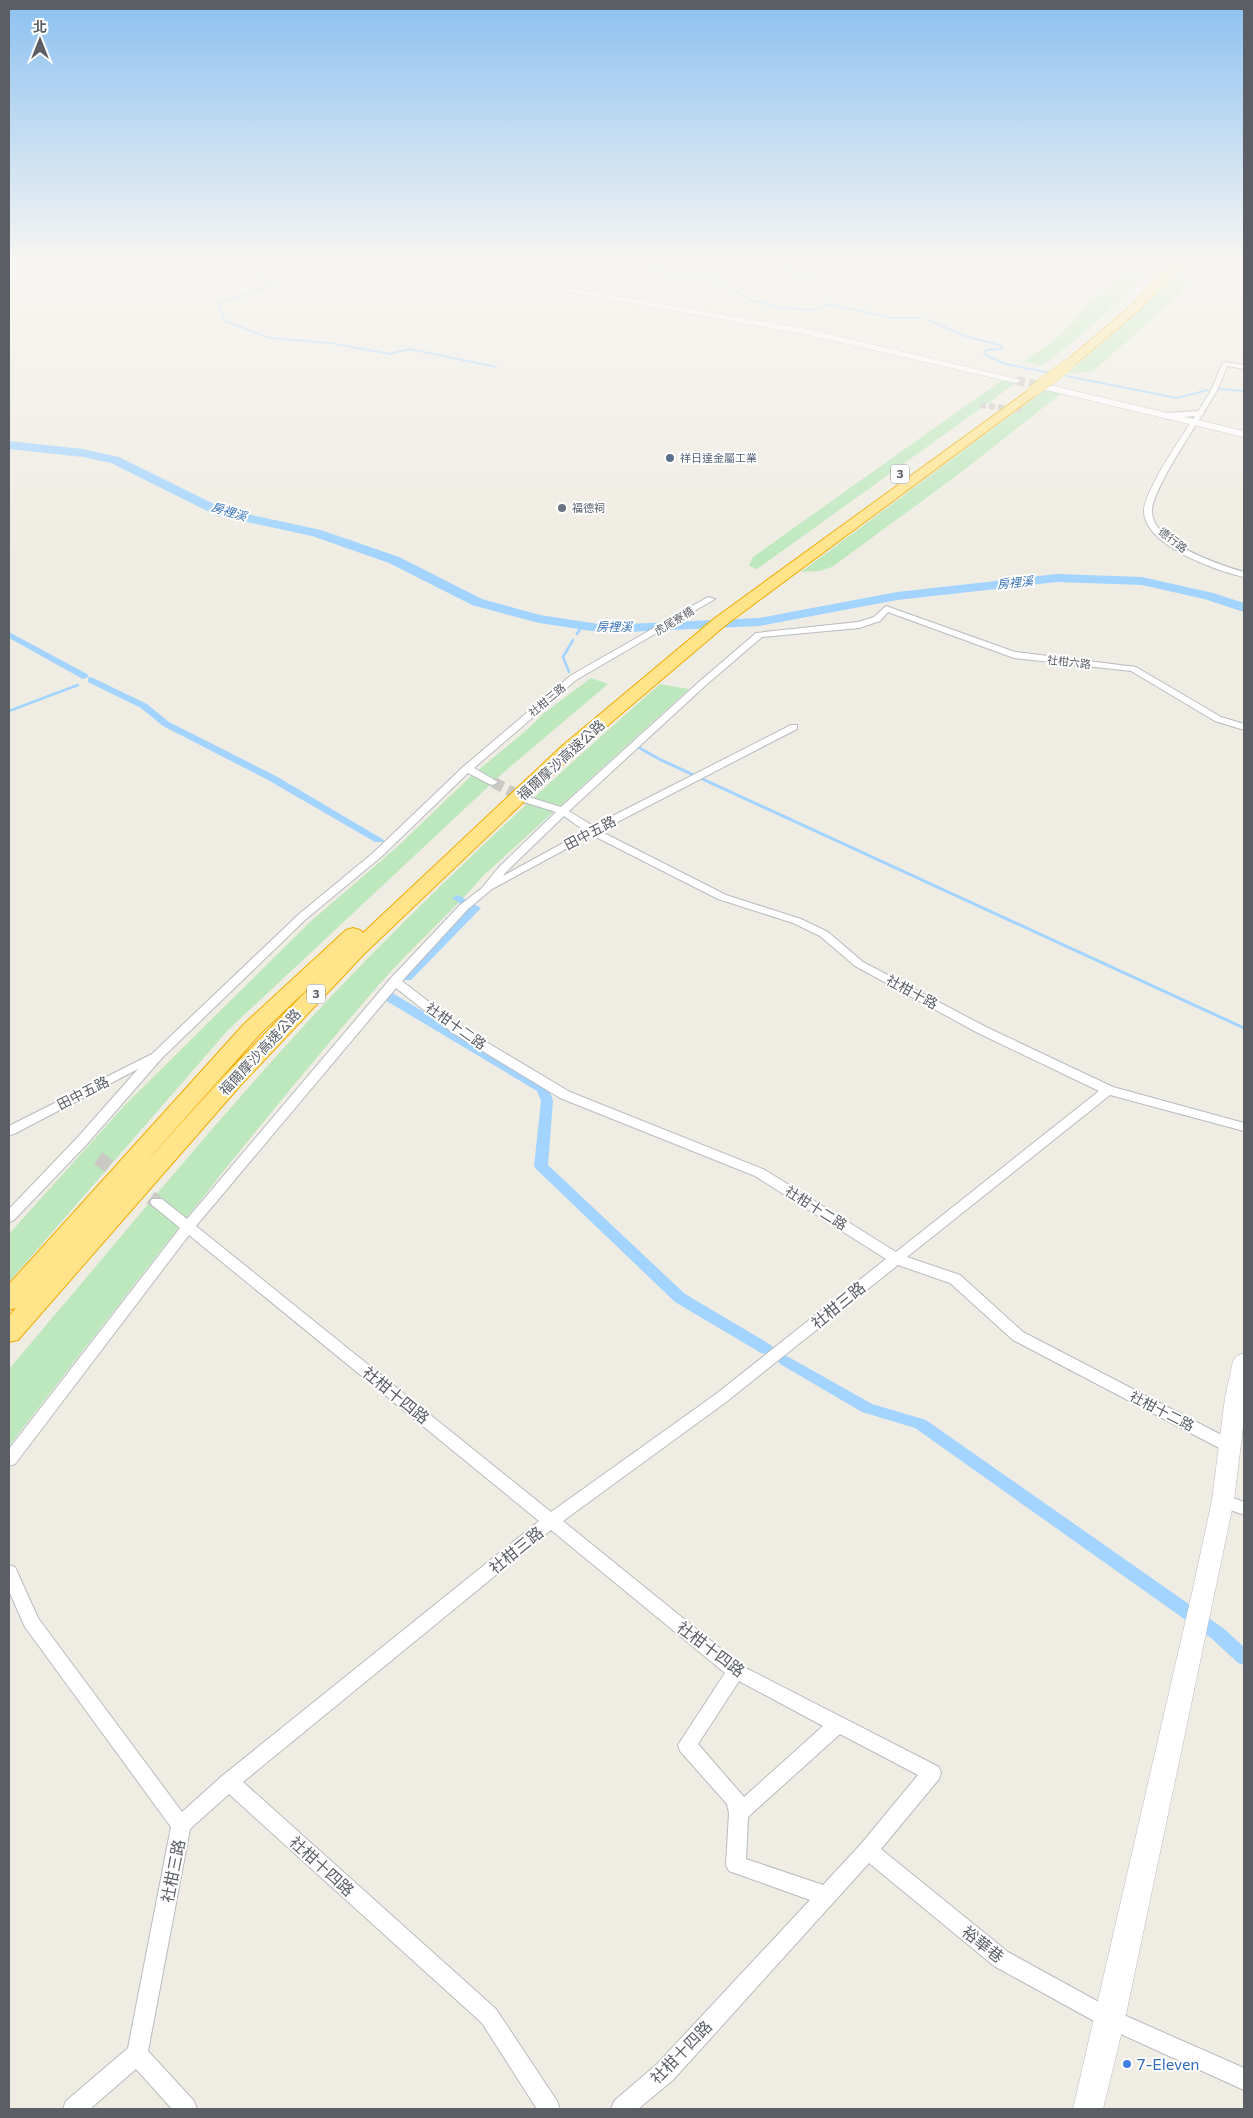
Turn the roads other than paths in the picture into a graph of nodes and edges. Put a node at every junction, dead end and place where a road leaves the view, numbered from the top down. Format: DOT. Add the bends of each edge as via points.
graph roads {
  1 [pos="920,360"];
  2 [pos="1058,360"];
  3 [pos="1074,360"];
  4 [pos="1244,367"];
  5 [pos="1017,384"];
  6 [pos="1039,389"];
  7 [pos="1197,418"];
  8 [pos="1244,434"];
  9 [pos="1244,575"];
  10 [pos="711,599"];
  11 [pos="636,643"];
  12 [pos="643,679"];
  13 [pos="794,726"];
  14 [pos="1244,727"];
  15 [pos="467,769"];
  16 [pos="492,782"];
  17 [pos="528,800"];
  18 [pos="563,811"];
  19 [pos="592,831"];
  20 [pos="482,893"];
  21 [pos="395,981"];
  22 [pos="158,1055"];
  23 [pos="1108,1090"];
  24 [pos="1244,1127"];
  25 [pos="9,1131"];
  26 [pos="157,1202"];
  27 [pos="9,1217"];
  28 [pos="189,1226"];
  29 [pos="897,1258"];
  30 [pos="9,1301"];
  31 [pos="9,1333"];
  32 [pos="1244,1361"];
  33 [pos="1229,1446"];
  34 [pos="9,1460"];
  35 [pos="1223,1500"];
  36 [pos="1244,1509"];
  37 [pos="552,1520"];
  38 [pos="9,1572"];
  39 [pos="736,1670"];
  40 [pos="838,1724"];
  41 [pos="229,1782"];
  42 [pos="739,1813"];
  43 [pos="181,1825"];
  44 [pos="868,1850"];
  45 [pos="826,1896"];
  46 [pos="1110,2019"];
  47 [pos="137,2054"];
  48 [pos="1244,2079"];
  49 [pos="74,2109"];
  50 [pos="186,2109"];
  51 [pos="549,2109"];
  52 [pos="622,2109"];
  53 [pos="1088,2109"];
  1 -- 5 [label="main road"];
  2 -- 5 [label="highway, 福爾摩沙高速公路 / 3"];
  3 -- 6 [label="highway, 福爾摩沙高速公路 / 3, bridge"];
  4 -- 7 [label="street, 德行路" via="1225,364"];
  5 -- 12 [label="highway, 福爾摩沙高速公路 / 3" via="782,561"];
  6 -- 7 [label="main road" via="1166,416"];
  6 -- 12 [label="highway, 福爾摩沙高速公路 / 3"];
  7 -- 8 [label="main road"];
  7 -- 9 [label="street, 德行路" via="1148,508 1151,522 1178,548 1212,565"];
  10 -- 11 [label="street, 虎尾寮橋"];
  11 -- 15 [label="street, 社柑三路" via="558,689"];
  12 -- 30 [label="highway, 福爾摩沙高速公路 / 3" via="551,747 252,1029"];
  12 -- 31 [label="highway, 福爾摩沙高速公路 / 3" via="357,950 231,1082"];
  13 -- 19 [label="street, 田中五路"];
  14 -- 18 [label="street, 社柑六路" via="1218,719 1133,669 1014,655 886,609 877,619 860,625 759,635"];
  15 -- 16 [label="street"];
  15 -- 22 [label="street, 社柑三路" via="376,855 302,918"];
  17 -- 18 [label="street, 社柑十路"];
  18 -- 19 [label="street, 社柑十路"];
  18 -- 20 [label="street"];
  19 -- 20 [label="street, 田中五路"];
  19 -- 23 [label="street, 社柑十路" via="722,896 797,921 824,934 860,964 982,1030"];
  20 -- 21 [label="street" via="464,907"];
  21 -- 28 [label="street"];
  21 -- 29 [label="street, 社柑十二路" via="457,1030 565,1095 760,1173"];
  22 -- 25 [label="street, 田中五路"];
  22 -- 27 [label="street"];
  23 -- 24 [label="street, 社柑十路"];
  23 -- 29 [label="street, 社柑三路"];
  26 -- 28 [label="street, 社柑十四路"];
  28 -- 34 [label="street"];
  28 -- 37 [label="street, 社柑十四路"];
  29 -- 33 [label="street, 社柑十二路" via="955,1279 1018,1336"];
  29 -- 37 [label="street, 社柑三路" via="720,1398"];
  32 -- 33 [label="main road"];
  33 -- 35 [label="main road"];
  35 -- 36 [label="street"];
  35 -- 46 [label="main road"];
  37 -- 39 [label="street, 社柑十四路"];
  37 -- 41 [label="street, 社柑三路"];
  38 -- 43 [label="street" via="31,1622"];
  39 -- 40 [label="street, 社柑十四路"];
  39 -- 42 [label="street" via="687,1745 736,1800"];
  40 -- 42 [label="street"];
  40 -- 44 [label="street, 社柑十四路" via="932,1773"];
  41 -- 43 [label="street, 社柑三路"];
  41 -- 51 [label="street, 社柑十四路" via="490,2016"];
  42 -- 45 [label="street" via="736,1865"];
  43 -- 47 [label="street, 社柑三路"];
  44 -- 45 [label="street, 社柑十四路"];
  44 -- 46 [label="street, 裕華巷" via="1001,1960"];
  45 -- 52 [label="street, 社柑十四路" via="665,2072"];
  46 -- 48 [label="street"];
  46 -- 53 [label="main road"];
  47 -- 49 [label="street"];
  47 -- 50 [label="street"];
}
